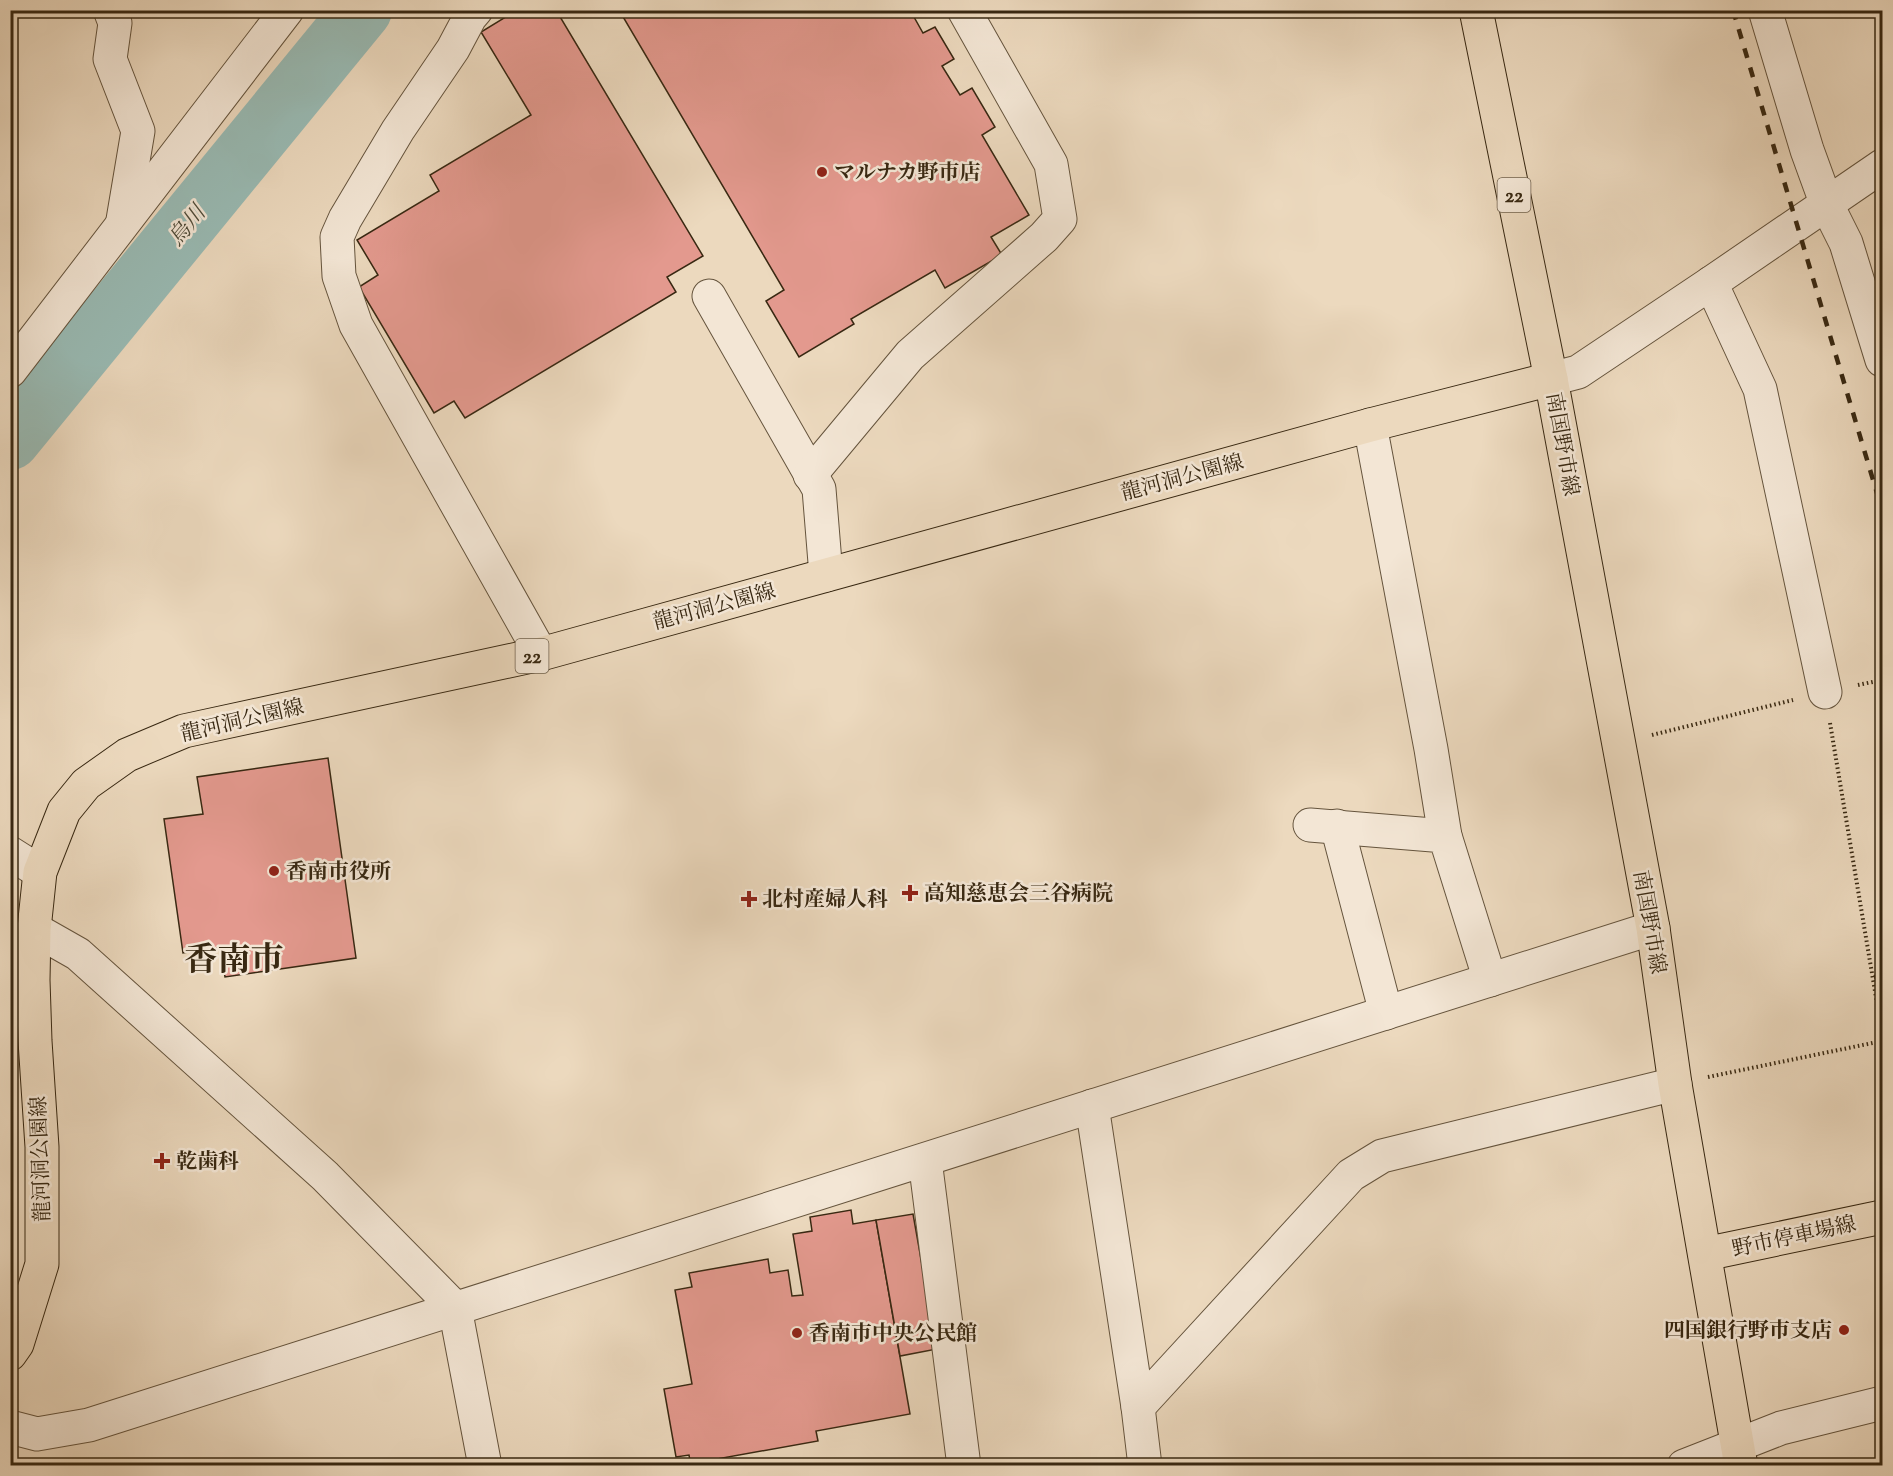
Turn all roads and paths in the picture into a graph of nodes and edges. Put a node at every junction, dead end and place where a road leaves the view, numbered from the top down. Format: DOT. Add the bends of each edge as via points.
graph roads {
  1 [pos="110,10"];
  2 [pos="287,10"];
  3 [pos="476,10"];
  4 [pos="964,10"];
  5 [pos="1476,10"];
  6 [pos="1765,10"];
  7 [pos="1882,166"];
  8 [pos="1827,205"];
  9 [pos="123,225"];
  10 [pos="1711,283"];
  11 [pos="709,296"];
  12 [pos="1882,360"];
  13 [pos="10,371"];
  14 [pos="1551,379"];
  15 [pos="1370,425"];
  16 [pos="810,475"];
  17 [pos="826,575"];
  18 [pos="541,654"];
  19 [pos="1825,692"];
  20 [pos="1618,743"];
  21 [pos="1445,836"];
  22 [pos="10,853"];
  23 [pos="40,872"];
  24 [pos="34,928"];
  25 [pos="1653,928"];
  26 [pos="1882,975"];
  27 [pos="1874,977"];
  28 [pos="1490,980"];
  29 [pos="1386,1013"];
  30 [pos="1882,1033"];
  31 [pos="1882,1041"];
  32 [pos="1675,1083"];
  33 [pos="1092,1106"];
  34 [pos="925,1160"];
  35 [pos="1882,1217"];
  36 [pos="1705,1254"];
  37 [pos="455,1308"];
  38 [pos="10,1354"];
  39 [pos="1882,1403"];
  40 [pos="1138,1407"];
  41 [pos="10,1427"];
  42 [pos="1739,1455"];
  43 [pos="485,1466"];
  44 [pos="964,1466"];
  45 [pos="1145,1466"];
  46 [pos="1684,1466"];
  1 -- 9 [label="street" via="115,23 110,59 138,131"];
  2 -- 9 [label="street"];
  3 -- 18 [label="street" via="345,219 337,237 339,276 356,325"];
  4 -- 16 [label="street" via="1051,164 1060,219 909,355"];
  5 -- 14 [label="main road, 22"];
  6 -- 8 [label="street"];
  7 -- 8 [label="street"];
  8 -- 10 [label="street"];
  8 -- 12 [label="street" via="1846,243"];
  9 -- 13 [label="street"];
  10 -- 14 [label="street" via="1578,372"];
  10 -- 19 [label="street" via="1760,389"];
  11 -- 16 [label="street"];
  14 -- 15 [label="main road, 龍河洞公園線 / 22"];
  14 -- 20 [label="main road, 南国野市線"];
  15 -- 17 [label="main road, 龍河洞公園線 / 22"];
  15 -- 21 [label="street"];
  16 -- 17 [label="street" via="819,489"];
  17 -- 18 [label="main road, 龍河洞公園線 / 22"];
  18 -- 23 [label="main road, 龍河洞公園線 / 22" via="184,731 127,755 86,784 64,811"];
  19 -- 20 [label="path"];
  19 -- 27 [label="path"];
  20 -- 25 [label="main road, 南国野市線"];
  21 -- 28 [label="street"];
  21 -- 29 [label="street" via="1323,826"];
  22 -- 23 [label="street"];
  23 -- 24 [label="main road, 龍河洞公園線 / 22"];
  24 -- 37 [label="street" via="78,954 325,1176"];
  24 -- 38 [label="main road, 龍河洞公園線 / 22" via="42,1264 17,1344"];
  25 -- 28 [label="street"];
  25 -- 32 [label="main road, 南国野市線"];
  26 -- 27 [label="path"];
  27 -- 30 [label="path"];
  28 -- 29 [label="street"];
  29 -- 33 [label="street"];
  31 -- 32 [label="path"];
  32 -- 36 [label="main road, 南国野市線"];
  32 -- 40 [label="street" via="1382,1156 1351,1175"];
  33 -- 34 [label="street"];
  33 -- 40 [label="street"];
  34 -- 37 [label="street"];
  34 -- 44 [label="street"];
  35 -- 36 [label="main road, 野市停車場線"];
  36 -- 42 [label="main road, 南国野市線"];
  37 -- 41 [label="street" via="89,1425 37,1434"];
  37 -- 43 [label="street"];
  39 -- 42 [label="street" via="1781,1428"];
  40 -- 45 [label="street"];
  42 -- 46 [label="street"];
}
